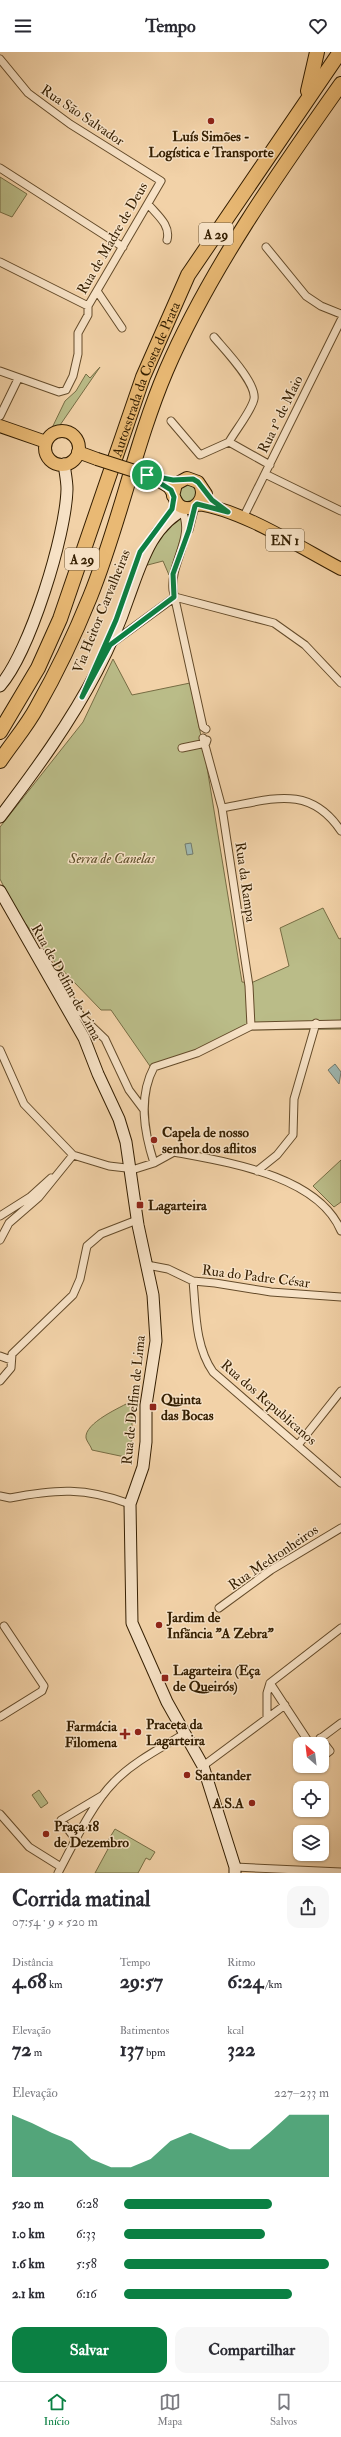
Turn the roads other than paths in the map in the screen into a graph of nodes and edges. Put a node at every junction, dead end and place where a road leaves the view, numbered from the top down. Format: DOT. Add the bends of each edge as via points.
graph roads {
  1 [pos="317,52"];
  2 [pos="340,52"];
  3 [pos="0,59"];
  4 [pos="341,84"];
  5 [pos="306,99"];
  6 [pos="0,168"];
  7 [pos="161,182"];
  8 [pos="148,204"];
  9 [pos="167,240"];
  10 [pos="123,247"];
  11 [pos="266,247"];
  12 [pos="0,262"];
  13 [pos="97,291"];
  14 [pos="88,306"];
  15 [pos="341,314"];
  16 [pos="341,320"];
  17 [pos="122,328"];
  18 [pos="214,337"];
  19 [pos="0,371"];
  20 [pos="18,379"];
  21 [pos="0,416"];
  22 [pos="171,421"];
  23 [pos="0,426"];
  24 [pos="46,442"];
  25 [pos="229,442"];
  26 [pos="78,452"];
  27 [pos="64,464"];
  28 [pos="270,465"];
  29 [pos="265,474"];
  30 [pos="147,475"];
  31 [pos="180,480"];
  32 [pos="201,488"];
  33 [pos="184,504"];
  34 [pos="341,511"];
  35 [pos="228,512"];
  36 [pos="243,518"];
  37 [pos="185,537"];
  38 [pos="341,569"];
  39 [pos="174,597"];
  40 [pos="110,645"];
  41 [pos="341,683"];
  42 [pos="0,686"];
  43 [pos="82,697"];
  44 [pos="0,732"];
  45 [pos="205,734"];
  46 [pos="182,748"];
  47 [pos="0,761"];
  48 [pos="222,808"];
  49 [pos="0,817"];
  50 [pos="341,831"];
  51 [pos="0,891"];
  52 [pos="25,936"];
  53 [pos="316,1023"];
  54 [pos="341,1024"];
  55 [pos="251,1026"];
  56 [pos="0,1050"];
  57 [pos="144,1110"];
  58 [pos="73,1155"];
  59 [pos="68,1161"];
  60 [pos="154,1163"];
  61 [pos="129,1168"];
  62 [pos="257,1171"];
  63 [pos="0,1216"];
  64 [pos="137,1220"];
  65 [pos="341,1231"];
  66 [pos="0,1240"];
  67 [pos="147,1265"];
  68 [pos="192,1281"];
  69 [pos="341,1297"];
  70 [pos="0,1356"];
  71 [pos="11,1360"];
  72 [pos="0,1381"];
  73 [pos="341,1392"];
  74 [pos="298,1446"];
  75 [pos="341,1483"];
  76 [pos="0,1496"];
  77 [pos="130,1504"];
  78 [pos="341,1528"];
  79 [pos="219,1608"];
  80 [pos="4,1626"];
  81 [pos="341,1628"];
  82 [pos="271,1682"];
  83 [pos="285,1705"];
  84 [pos="267,1717"];
  85 [pos="0,1718"];
  86 [pos="341,1722"];
  87 [pos="184,1734"];
  88 [pos="306,1737"];
  89 [pos="321,1737"];
  90 [pos="203,1766"];
  91 [pos="104,1794"];
  92 [pos="0,1814"];
  93 [pos="76,1840"];
  94 [pos="59,1870"];
  95 [pos="235,1870"];
  96 [pos="306,1871"];
  97 [pos="341,1872"];
  1 -- 5 [label="highway"];
  2 -- 5 [label="highway, Autoestrada da Costa de Prata / A 29"];
  3 -- 7 [label="street, Rua São Salvador" via="28,93 70,124"];
  4 -- 47 [label="highway, Autoestrada da Costa de Prata / A 29" via="267,192 198,306 166,371 85,608 65,655 36,709"];
  5 -- 44 [label="highway, Autoestrada da Costa de Prata / A 29" via="188,275 143,377 60,619 38,668"];
  6 -- 10 [label="street"];
  7 -- 8 [label="street, Rua de Madre de Deus"];
  8 -- 9 [label="street" via="166,226 169,234"];
  8 -- 10 [label="street, Rua de Madre de Deus"];
  10 -- 13 [label="street, Rua de Madre de Deus"];
  11 -- 15 [label="street" via="306,296 320,306"];
  12 -- 14 [label="street, Rua de Madre de Deus"];
  13 -- 14 [label="street, Rua de Madre de Deus"];
  13 -- 17 [label="street"];
  14 -- 20 [label="street" via="88,314 78,333 78,354 73,376 66,390 59,392"];
  16 -- 28 [label="street, Rua 1º de Maio"];
  18 -- 25 [label="street" via="248,378 254,390 254,399"];
  19 -- 20 [label="street"];
  20 -- 21 [label="street"];
  22 -- 25 [label="street" via="200,455"];
  23 -- 24 [label="main road"];
  24 -- 26 [label="main road" via="53,434 70,433 77,441"];
  24 -- 27 [label="main road" via="48,458 56,464"];
  25 -- 28 [label="street"];
  26 -- 27 [label="main road" via="72,462"];
  26 -- 30 [label="main road, EN 1, bridge"];
  27 -- 42 [label="main road" via="67,489 61,527 39,607 18,658"];
  28 -- 29 [label="street, Rua 1º de Maio"];
  29 -- 34 [label="street"];
  29 -- 36 [label="street, Rua 1º de Maio"];
  30 -- 31 [label="main road, EN 1"];
  30 -- 33 [label="main road, EN 1" via="168,486"];
  31 -- 32 [label="main road, EN 1" via="193,479"];
  31 -- 33 [label="main road" via="174,487"];
  32 -- 33 [label="main road" via="202,496"];
  32 -- 35 [label="main road, EN 1"];
  33 -- 35 [label="main road, EN 1"];
  33 -- 37 [label="street" via="187,524"];
  33 -- 37 [label="street, Rua da Rampa" via="189,530"];
  33 -- 40 [label="main road, Via Heitor Carvalheiras" via="162,527 146,551"];
  33 -- 43 [label="main road, Via Heitor Carvalheiras" via="172,509 151,536 134,565 116,620"];
  35 -- 36 [label="main road, EN 1"];
  36 -- 38 [label="main road, EN 1"];
  37 -- 39 [label="street, Rua da Rampa" via="173,574"];
  39 -- 40 [label="street"];
  39 -- 41 [label="street" via="274,623 305,646"];
  39 -- 45 [label="street, Rua da Rampa"];
  40 -- 43 [label="main road, Via Heitor Carvalheiras"];
  43 -- 49 [label="main road, Via Heitor Carvalheiras" via="32,775"];
  45 -- 46 [label="street"];
  45 -- 48 [label="street, Rua da Rampa"];
  48 -- 50 [label="street" via="282,798 308,801 322,808"];
  48 -- 55 [label="street, Rua da Rampa" via="249,986"];
  51 -- 52 [label="main road, Rua de Delfim de Lima"];
  52 -- 57 [label="street" via="31,936 81,1016 105,1039 128,1090"];
  52 -- 61 [label="main road, Rua de Delfim de Lima" via="84,1038 119,1119 126,1142"];
  53 -- 54 [label="street"];
  53 -- 55 [label="street"];
  53 -- 62 [label="street" via="294,1099 293,1135 277,1155"];
  55 -- 57 [label="street" via="197,1053 154,1068 147,1081"];
  56 -- 58 [label="street" via="24,1104"];
  57 -- 60 [label="street"];
  58 -- 59 [label="street"];
  58 -- 61 [label="street" via="109,1166"];
  59 -- 63 [label="street" via="30,1197"];
  59 -- 66 [label="street" via="39,1197 9,1223"];
  60 -- 61 [label="street" via="135,1169"];
  60 -- 62 [label="street" via="174,1152"];
  61 -- 64 [label="main road, Rua de Delfim de Lima"];
  62 -- 65 [label="street" via="286,1179 307,1193 337,1220"];
  64 -- 67 [label="main road, Rua de Delfim de Lima"];
  64 -- 71 [label="street" via="101,1234 87,1246 80,1279 73,1295 12,1354"];
  67 -- 68 [label="street, Rua do Padre César" via="168,1269"];
  67 -- 77 [label="main road, Rua de Delfim de Lima" via="153,1295 156,1341 146,1405 143,1467"];
  68 -- 69 [label="street, Rua do Padre César" via="215,1282 278,1293"];
  68 -- 74 [label="street, Rua dos Republicanos" via="199,1341 202,1354 209,1366 217,1377"];
  70 -- 71 [label="street"];
  71 -- 72 [label="street" via="11,1368"];
  73 -- 74 [label="street"];
  74 -- 75 [label="street, Rua dos Republicanos"];
  76 -- 77 [label="street" via="10,1498 69,1490 99,1494"];
  77 -- 87 [label="main road, Rua de Delfim de Lima" via="132,1623"];
  78 -- 79 [label="street, Rua Medronheiros" via="271,1570"];
  80 -- 85 [label="street" via="44,1686 42,1691"];
  81 -- 82 [label="street"];
  82 -- 83 [label="street"];
  82 -- 84 [label="street" via="267,1693"];
  83 -- 84 [label="street"];
  83 -- 88 [label="street"];
  84 -- 90 [label="street"];
  86 -- 89 [label="street"];
  87 -- 90 [label="main road, Rua de Delfim de Lima"];
  87 -- 91 [label="street" via="125,1772"];
  90 -- 95 [label="main road, Rua de Delfim de Lima"];
  91 -- 93 [label="street"];
  91 -- 93 [label="street" via="61,1820"];
  92 -- 94 [label="street" via="29,1846"];
  93 -- 94 [label="street"];
  95 -- 96 [label="street"];
  96 -- 97 [label="street"];
}
